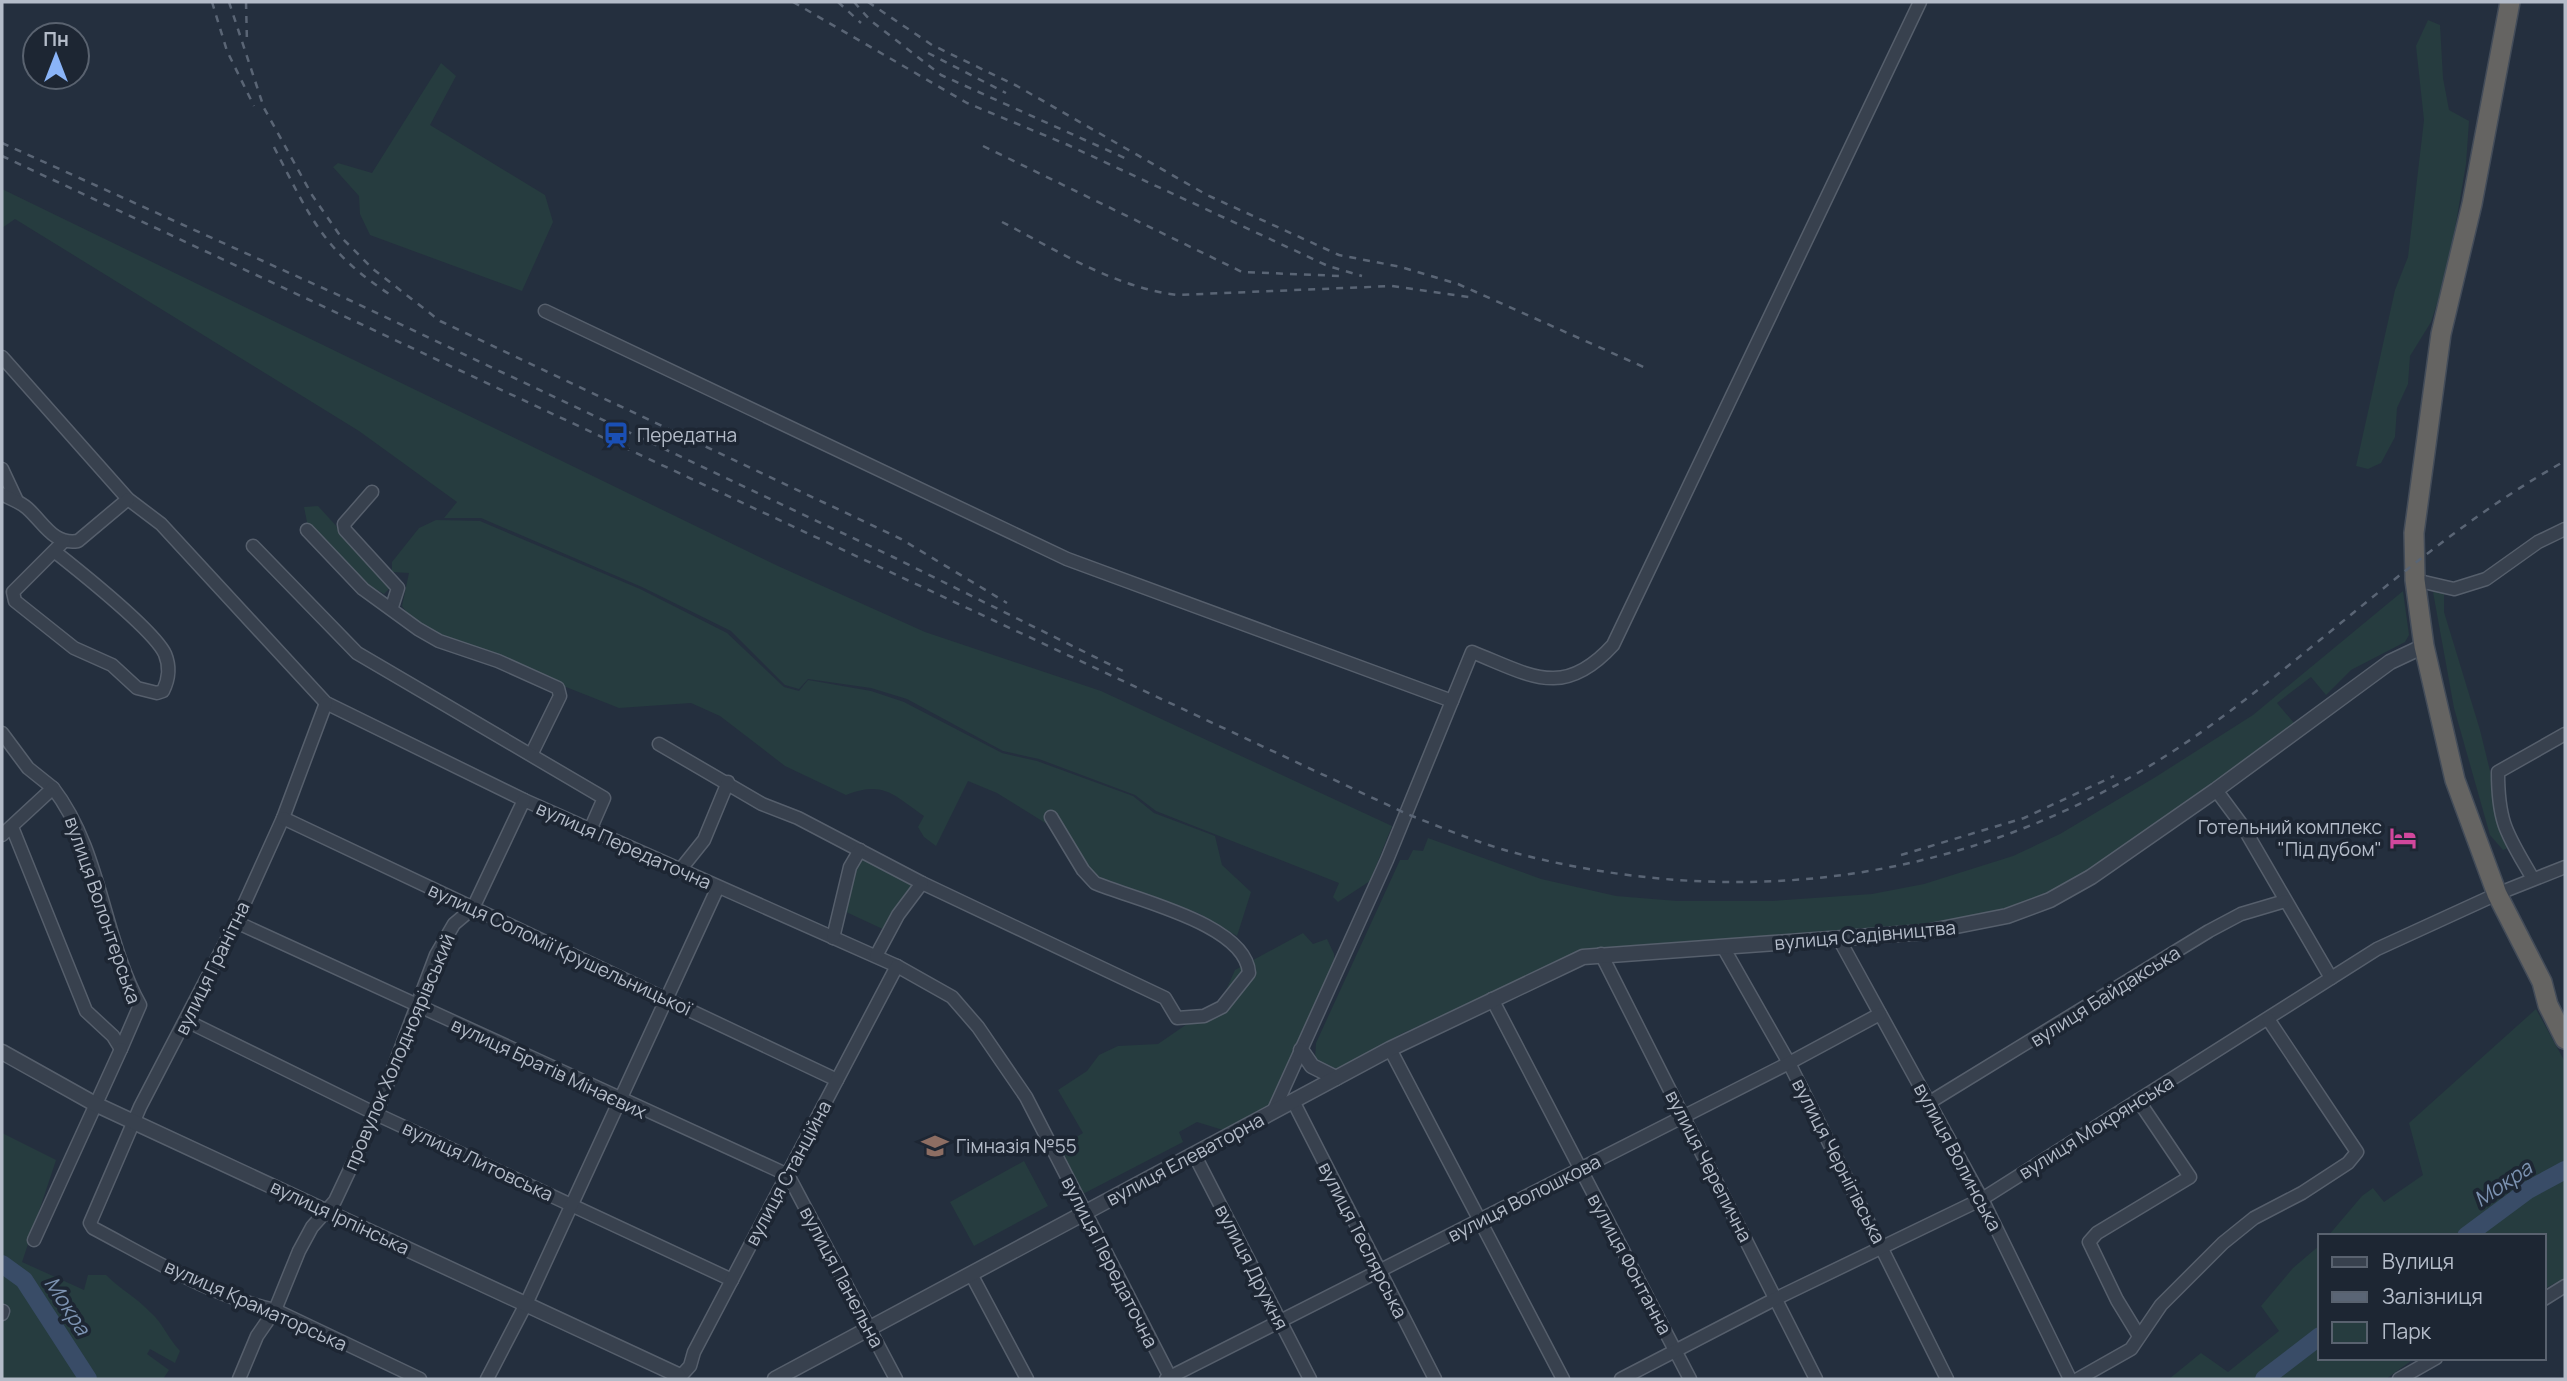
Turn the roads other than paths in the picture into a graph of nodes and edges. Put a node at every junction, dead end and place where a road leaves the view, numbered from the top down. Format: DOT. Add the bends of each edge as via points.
graph roads {
  1 [pos="1920,2"];
  2 [pos="2510,2"];
  3 [pos="545,311"];
  4 [pos="2,357"];
  5 [pos="2,469"];
  6 [pos="372,492"];
  7 [pos="2,494"];
  8 [pos="128,499"];
  9 [pos="17,501"];
  10 [pos="2565,529"];
  11 [pos="307,530"];
  12 [pos="64,541"];
  13 [pos="253,546"];
  14 [pos="54,551"];
  15 [pos="2414,580"];
  16 [pos="392,607"];
  17 [pos="2424,646"];
  18 [pos="1452,701"];
  19 [pos="326,703"];
  20 [pos="2,733"];
  21 [pos="2565,734"];
  22 [pos="659,744"];
  23 [pos="532,753"];
  24 [pos="728,782"];
  25 [pos="53,788"];
  26 [pos="2216,790"];
  27 [pos="524,800"];
  28 [pos="1051,817"];
  29 [pos="283,818"];
  30 [pos="590,830"];
  31 [pos="7,831"];
  32 [pos="860,850"];
  33 [pos="2565,867"];
  34 [pos="680,870"];
  35 [pos="2533,880"];
  36 [pos="922,883"];
  37 [pos="718,887"];
  38 [pos="2497,894"];
  39 [pos="2285,901"];
  40 [pos="473,908"];
  41 [pos="236,922"];
  42 [pos="833,937"];
  43 [pos="1839,939"];
  44 [pos="1723,947"];
  45 [pos="1601,954"];
  46 [pos="876,956"];
  47 [pos="897,966"];
  48 [pos="2331,978"];
  49 [pos="2542,982"];
  50 [pos="666,999"];
  51 [pos="1492,999"];
  52 [pos="417,1007"];
  53 [pos="2565,1010"];
  54 [pos="1880,1014"];
  55 [pos="2268,1019"];
  56 [pos="187,1021"];
  57 [pos="2565,1039"];
  58 [pos="121,1049"];
  59 [pos="1390,1049"];
  60 [pos="1301,1050"];
  61 [pos="2,1052"];
  62 [pos="1789,1063"];
  63 [pos="1336,1077"];
  64 [pos="837,1080"];
  65 [pos="620,1100"];
  66 [pos="2138,1100"];
  67 [pos="1293,1101"];
  68 [pos="1930,1102"];
  69 [pos="95,1104"];
  70 [pos="1273,1112"];
  71 [pos="376,1114"];
  72 [pos="1683,1116"];
  73 [pos="136,1121"];
  74 [pos="1194,1154"];
  75 [pos="1580,1169"];
  76 [pos="788,1175"];
  77 [pos="1982,1199"];
  78 [pos="571,1205"];
  79 [pos="328,1211"];
  80 [pos="1083,1213"];
  81 [pos="1480,1221"];
  82 [pos="93,1228"];
  83 [pos="34,1240"];
  84 [pos="1882,1247"];
  85 [pos="1379,1273"];
  86 [pos="971,1274"];
  87 [pos="732,1280"];
  88 [pos="2565,1286"];
  89 [pos="1777,1298"];
  90 [pos="2546,1298"];
  91 [pos="526,1304"];
  92 [pos="275,1310"];
  93 [pos="1281,1323"];
  94 [pos="869,1328"];
  95 [pos="2139,1336"];
  96 [pos="1675,1351"];
  97 [pos="2432,1360"];
  98 [pos="239,1379"];
  99 [pos="420,1379"];
  100 [pos="488,1379"];
  101 [pos="679,1379"];
  102 [pos="775,1379"];
  103 [pos="896,1379"];
  104 [pos="1027,1379"];
  105 [pos="1169,1379"];
  106 [pos="1310,1379"];
  107 [pos="1435,1379"];
  108 [pos="1563,1379"];
  109 [pos="1621,1379"];
  110 [pos="1690,1379"];
  111 [pos="1816,1379"];
  112 [pos="1947,1379"];
  113 [pos="2070,1379"];
  114 [pos="2078,1379"];
  115 [pos="2399,1379"];
  1 -- 18 [label="street" via="1612,645 1599,660 1568,678 1544,680 1472,652"];
  2 -- 15 [label="highway" via="2472,204 2441,334 2414,528"];
  3 -- 18 [label="street" via="1067,559"];
  4 -- 8 [label="street, вулиця Передаточна"];
  5 -- 9 [label="street"];
  6 -- 16 [label="street" via="344,524 345,530 398,588"];
  7 -- 9 [label="street"];
  8 -- 12 [label="street" via="78,541"];
  8 -- 19 [label="street, вулиця Передаточна" via="160,524"];
  9 -- 12 [label="street"];
  10 -- 15 [label="street" via="2486,579 2454,589"];
  11 -- 16 [label="street" via="363,589"];
  12 -- 14 [label="street"];
  13 -- 23 [label="street" via="357,653"];
  14 -- 14 [label="street" via="152,636 165,655 168,676 163,691 137,688 112,665 74,648 15,601 13,592"];
  15 -- 17 [label="highway"];
  16 -- 23 [label="street" via="439,641 558,688 560,696"];
  17 -- 26 [label="street, вулиця Садівництва" via="2390,662"];
  17 -- 38 [label="highway" via="2455,780"];
  18 -- 60 [label="street"];
  19 -- 27 [label="street, вулиця Передаточна"];
  19 -- 29 [label="street, вулиця Гранітна"];
  20 -- 25 [label="street, вулиця Волонтерська" via="28,768"];
  21 -- 35 [label="street" via="2498,772 2503,826"];
  22 -- 24 [label="street"];
  23 -- 30 [label="street" via="604,797"];
  24 -- 32 [label="street" via="762,804"];
  24 -- 34 [label="street" via="704,840"];
  25 -- 31 [label="street"];
  25 -- 58 [label="street, вулиця Волонтерська" via="67,808 93,871 124,972 141,1005"];
  26 -- 39 [label="street" via="2242,825"];
  26 -- 43 [label="street, вулиця Садівництва" via="2050,900 1969,925"];
  27 -- 30 [label="street, вулиця Передаточна"];
  27 -- 40 [label="street, провулок Холодноярівський"];
  28 -- 36 [label="street" via="1095,883 1202,922 1241,949 1249,960 1249,973 1222,1007 1204,1016 1177,1018 1165,998"];
  29 -- 40 [label="street, вулиця Соломії Крушельницької"];
  29 -- 41 [label="street, вулиця Гранітна"];
  30 -- 34 [label="street, вулиця Передаточна"];
  31 -- 58 [label="street" via="86,1011"];
  32 -- 36 [label="street"];
  32 -- 42 [label="street" via="850,867"];
  33 -- 35 [label="street, вулиця Мокрянська"];
  34 -- 37 [label="street, вулиця Передаточна"];
  35 -- 38 [label="street, вулиця Мокрянська"];
  36 -- 46 [label="street"];
  37 -- 42 [label="street, вулиця Передаточна"];
  37 -- 50 [label="street"];
  38 -- 48 [label="street, вулиця Мокрянська" via="2378,949"];
  38 -- 49 [label="highway"];
  39 -- 48 [label="street"];
  39 -- 68 [label="street, вулиця Байдакська" via="2241,914 2209,931"];
  40 -- 50 [label="street, вулиця Соломії Крушельницької"];
  40 -- 52 [label="street, провулок Холодноярівський" via="445,938"];
  41 -- 52 [label="street, вулиця Братів Мінаєвих"];
  41 -- 56 [label="street, вулиця Гранітна"];
  42 -- 46 [label="street, вулиця Передаточна"];
  43 -- 44 [label="street, вулиця Садівництва"];
  43 -- 54 [label="street, вулиця Волинська"];
  44 -- 45 [label="street, вулиця Садівництва"];
  44 -- 62 [label="street, вулиця Чернігівська"];
  45 -- 51 [label="street, вулиця Елеваторна" via="1583,957"];
  45 -- 72 [label="street, вулиця Черепична"];
  46 -- 47 [label="street, вулиця Передаточна"];
  47 -- 64 [label="street, вулиця Станційна"];
  47 -- 80 [label="street, вулиця Передаточна" via="952,997 978,1027 1026,1097"];
  48 -- 55 [label="street, вулиця Мокрянська"];
  49 -- 53 [label="highway"];
  49 -- 57 [label="highway"];
  50 -- 64 [label="street, вулиця Соломії Крушельницької"];
  50 -- 65 [label="street"];
  51 -- 59 [label="street, вулиця Елеваторна"];
  51 -- 75 [label="street, вулиця Фонтанна"];
  52 -- 65 [label="street, вулиця Братів Мінаєвих"];
  52 -- 71 [label="street, провулок Холодноярівський"];
  54 -- 62 [label="street, вулиця Волошкова"];
  54 -- 68 [label="street, вулиця Волинська"];
  55 -- 66 [label="street, вулиця Мокрянська"];
  55 -- 95 [label="street" via="2357,1152 2348,1163 2255,1218 2223,1243 2161,1305"];
  56 -- 71 [label="street, вулиця Литовська"];
  56 -- 73 [label="street, вулиця Гранітна"];
  58 -- 69 [label="street, вулиця Волонтерська"];
  59 -- 63 [label="street, вулиця Елеваторна"];
  59 -- 81 [label="street"];
  60 -- 63 [label="street" via="1312,1066"];
  60 -- 70 [label="street"];
  61 -- 69 [label="street, вулиця Ірпінська"];
  62 -- 72 [label="street, вулиця Волошкова"];
  62 -- 84 [label="street, вулиця Чернігівська"];
  63 -- 67 [label="street, вулиця Елеваторна"];
  64 -- 76 [label="street, вулиця Станційна"];
  65 -- 76 [label="street, вулиця Братів Мінаєвих"];
  65 -- 78 [label="street"];
  66 -- 77 [label="street, вулиця Мокрянська"];
  66 -- 95 [label="street" via="2190,1177 2089,1242"];
  67 -- 70 [label="street, вулиця Елеваторна"];
  67 -- 85 [label="street, вулиця Теслярська"];
  68 -- 77 [label="street, вулиця Волинська"];
  69 -- 73 [label="street, вулиця Ірпінська"];
  69 -- 83 [label="street, вулиця Волонтерська"];
  70 -- 74 [label="street, вулиця Елеваторна"];
  71 -- 78 [label="street, вулиця Литовська"];
  71 -- 79 [label="street, провулок Холодноярівський"];
  72 -- 75 [label="street, вулиця Волошкова"];
  72 -- 89 [label="street, вулиця Черепична"];
  73 -- 79 [label="street, вулиця Ірпінська"];
  73 -- 82 [label="street, вулиця Гранітна" via="90,1219"];
  74 -- 80 [label="street, вулиця Елеваторна"];
  74 -- 93 [label="street, вулиця Дружня"];
  75 -- 81 [label="street, вулиця Волошкова"];
  75 -- 96 [label="street, вулиця Фонтанна"];
  76 -- 87 [label="street, вулиця Станційна"];
  76 -- 94 [label="street, вулиця Панельна"];
  77 -- 84 [label="street, вулиця Мокрянська"];
  77 -- 113 [label="street, вулиця Волинська"];
  78 -- 87 [label="street, вулиця Литовська"];
  78 -- 91 [label="street"];
  79 -- 91 [label="street, вулиця Ірпінська"];
  79 -- 92 [label="street, провулок Холодноярівський" via="312,1227 299,1251"];
  80 -- 86 [label="street, вулиця Елеваторна"];
  80 -- 105 [label="street, вулиця Передаточна"];
  81 -- 85 [label="street, вулиця Волошкова"];
  81 -- 108 [label="street"];
  82 -- 92 [label="street, вулиця Краматорська" via="173,1270 250,1304"];
  84 -- 89 [label="street, вулиця Мокрянська"];
  84 -- 112 [label="street, вулиця Чернігівська"];
  85 -- 93 [label="street, вулиця Волошкова"];
  85 -- 107 [label="street, вулиця Теслярська"];
  86 -- 94 [label="street, вулиця Елеваторна"];
  86 -- 104 [label="street"];
  87 -- 101 [label="street, вулиця Станційна" via="694,1352 691,1367"];
  88 -- 90 [label="street"];
  89 -- 96 [label="street, вулиця Мокрянська"];
  89 -- 111 [label="street, вулиця Черепична"];
  91 -- 100 [label="street"];
  91 -- 101 [label="street, вулиця Ірпінська"];
  92 -- 98 [label="street, провулок Холодноярівський" via="257,1336"];
  92 -- 99 [label="street, вулиця Краматорська"];
  93 -- 105 [label="street, вулиця Волошкова"];
  93 -- 106 [label="street, вулиця Дружня"];
  94 -- 102 [label="street, вулиця Елеваторна"];
  94 -- 103 [label="street, вулиця Панельна"];
  95 -- 114 [label="street" via="2131,1349"];
  96 -- 109 [label="street, вулиця Мокрянська"];
  96 -- 110 [label="street, вулиця Фонтанна"];
  97 -- 115 [label="street"];
}
